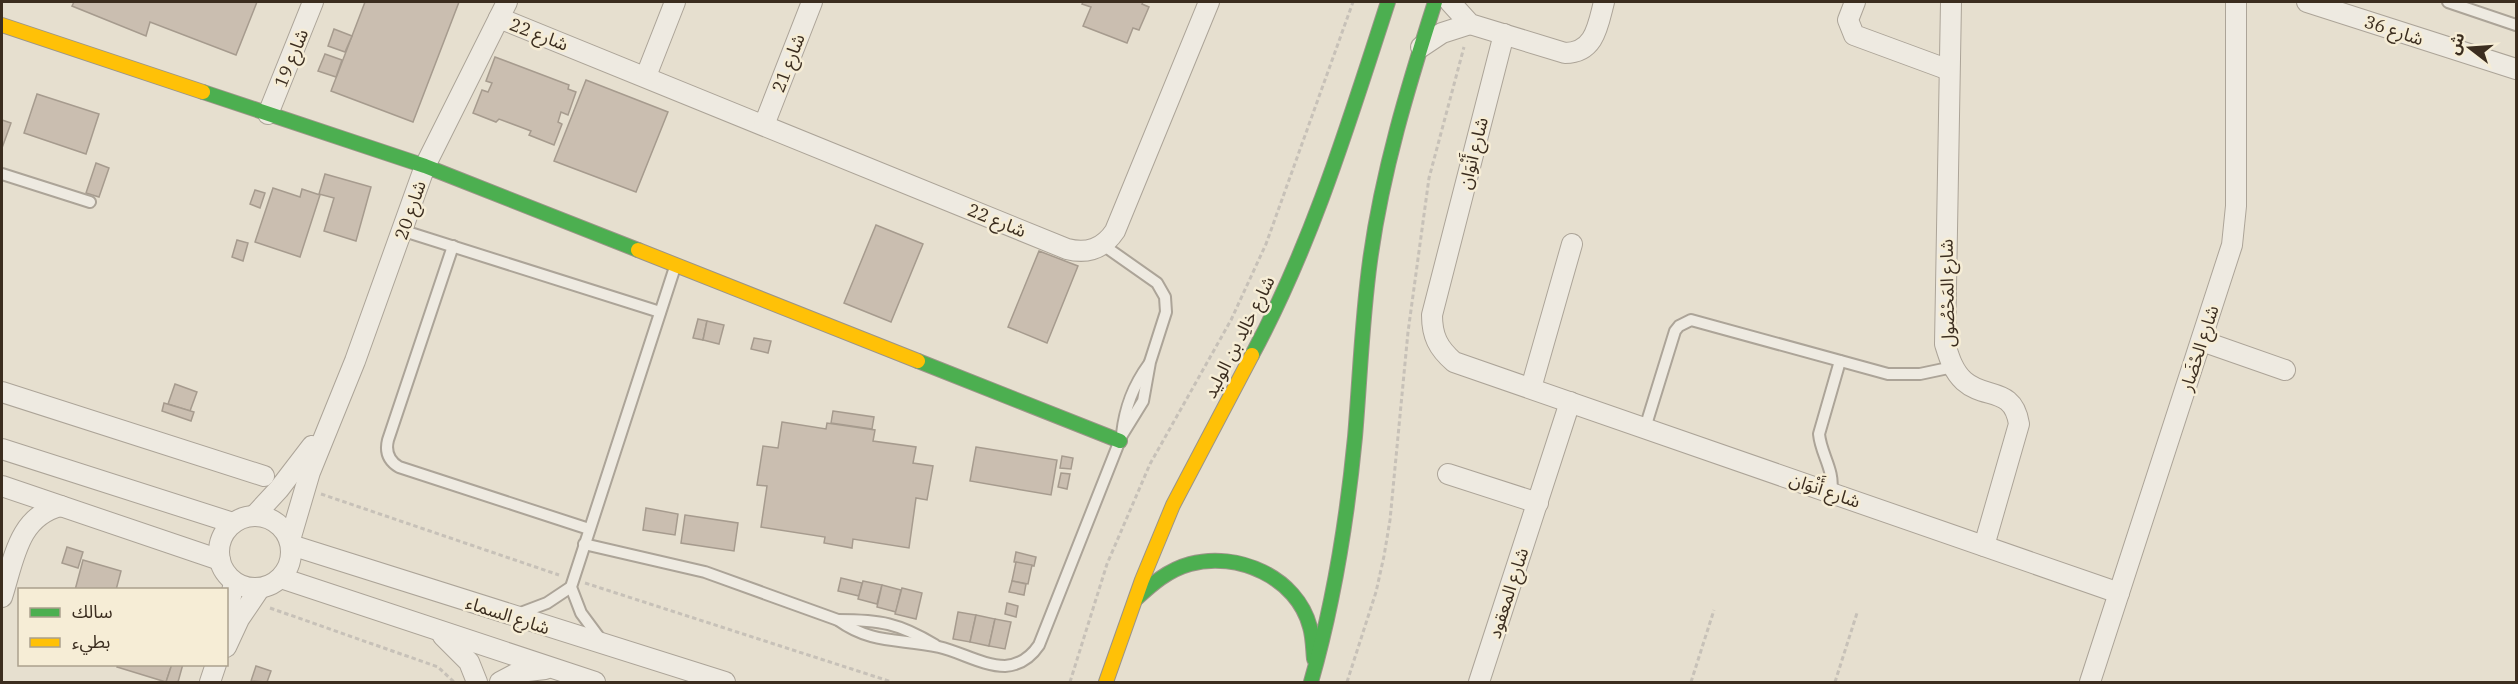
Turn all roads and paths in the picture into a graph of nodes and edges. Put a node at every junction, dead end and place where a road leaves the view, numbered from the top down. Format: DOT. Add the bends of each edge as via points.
graph roads {
  1 [pos="313,2"];
  2 [pos="675,2"];
  3 [pos="812,2"];
  4 [pos="1209,2"];
  5 [pos="1353,2"];
  6 [pos="1435,2"];
  7 [pos="1450,2"];
  8 [pos="1855,2"];
  9 [pos="1951,2"];
  10 [pos="2236,2"];
  11 [pos="2307,2"];
  12 [pos="2448,2"];
  13 [pos="1599,3"];
  14 [pos="1385,5"];
  15 [pos="503,10"];
  16 [pos="1470,24"];
  17 [pos="2,25"];
  18 [pos="2517,25"];
  19 [pos="1504,34"];
  20 [pos="1420,47"];
  21 [pos="2517,69"];
  22 [pos="1949,70"];
  23 [pos="646,76"];
  24 [pos="268,114"];
  25 [pos="764,125"];
  26 [pos="425,166"];
  27 [pos="2,174"];
  28 [pos="90,202"];
  29 [pos="404,231"];
  30 [pos="1572,244"];
  31 [pos="1102,245"];
  32 [pos="453,246"];
  33 [pos="676,264"];
  34 [pos="660,312"];
  35 [pos="2202,341"];
  36 [pos="1840,361"];
  37 [pos="1953,366"];
  38 [pos="2285,370"];
  39 [pos="1531,388"];
  40 [pos="2,392"];
  41 [pos="1570,402"];
  42 [pos="328,425"];
  43 [pos="1645,428"];
  44 [pos="1121,438"];
  45 [pos="2,448"];
  46 [pos="1449,474"];
  47 [pos="264,476"];
  48 [pos="6,487"];
  49 [pos="314,492"];
  50 [pos="1831,492"];
  51 [pos="1538,503"];
  52 [pos="61,506"];
  53 [pos="255,515"];
  54 [pos="233,523"];
  55 [pos="23,530"];
  56 [pos="589,530"];
  57 [pos="290,542"];
  58 [pos="584,544"];
  59 [pos="1984,546"];
  60 [pos="220,560"];
  61 [pos="281,578"];
  62 [pos="234,582"];
  63 [pos="572,583"];
  64 [pos="260,588"];
  65 [pos="2119,593"];
  66 [pos="2,597"];
  67 [pos="1131,606"];
  68 [pos="270,608"];
  69 [pos="228,610"];
  70 [pos="1714,610"];
  71 [pos="1857,613"];
  72 [pos="509,616"];
  73 [pos="838,620"];
  74 [pos="436,630"];
  75 [pos="228,643"];
  76 [pos="608,647"];
  77 [pos="938,647"];
  78 [pos="216,666"];
  79 [pos="553,669"];
  80 [pos="1312,679"];
  81 [pos="210,682"];
  82 [pos="454,682"];
  83 [pos="477,682"];
  84 [pos="500,682"];
  85 [pos="595,682"];
  86 [pos="725,682"];
  87 [pos="892,682"];
  88 [pos="1070,682"];
  89 [pos="1106,682"];
  90 [pos="1347,682"];
  91 [pos="1479,682"];
  92 [pos="1690,682"];
  93 [pos="1835,682"];
  94 [pos="2090,682"];
  1 -- 24 [label="street, شارع 19"];
  2 -- 23 [label="street"];
  3 -- 25 [label="street, شارع 21"];
  4 -- 31 [label="street" via="1115,231"];
  5 -- 88 [label="path" via="1266,244 1231,320 1150,464 1107,564"];
  6 -- 20 [label="street"];
  7 -- 16 [label="street"];
  8 -- 22 [label="street" via="1848,20 1854,35"];
  9 -- 22 [label="street, شارع المَحْصُول"];
  10 -- 35 [label="street, شارع الحْضَار" via="2235,226 2227,265"];
  11 -- 21 [label="street, شارع 36"];
  12 -- 18 [label="lane"];
  13 -- 19 [label="street" via="1595,36 1580,51 1565,53"];
  14 -- 67 [label="street, شارع خالِد بن الوليد" via="1340,146 1298,257 1262,336 1186,478"];
  15 -- 23 [label="street, شارع 22"];
  15 -- 26 [label="street, شارع 20"];
  16 -- 19 [label="street"];
  16 -- 20 [label="street" via="1448,30"];
  16 -- 90 [label="path" via="1429,178 1384,556"];
  17 -- 24 [label="street"];
  19 -- 39 [label="street, شارع أَنْوَان" via="1432,315 1432,328 1436,341 1454,362"];
  20 -- 80 [label="street" via="1378,211 1364,315 1353,464 1332,596"];
  22 -- 37 [label="street, شارع المَحْصُول" via="1944,329"];
  23 -- 25 [label="street, شارع 22"];
  24 -- 26 [label="street"];
  25 -- 31 [label="street, شارع 22" via="1067,249 1085,252"];
  26 -- 29 [label="street, شارع 20"];
  26 -- 33 [label="street"];
  27 -- 28 [label="lane"];
  29 -- 32 [label="lane"];
  29 -- 42 [label="street, شارع 20"];
  30 -- 39 [label="street"];
  31 -- 44 [label="lane" via="1152,278 1165,297 1166,312 1143,401"];
  32 -- 34 [label="lane"];
  32 -- 56 [label="lane" via="388,440 389,458 399,467"];
  33 -- 34 [label="lane"];
  33 -- 44 [label="street"];
  34 -- 56 [label="lane"];
  35 -- 38 [label="street"];
  35 -- 65 [label="street, شارع الحْضَار"];
  36 -- 37 [label="lane" via="1898,375"];
  36 -- 43 [label="lane" via="1698,321 1684,322 1675,332"];
  36 -- 50 [label="lane" via="1819,434 1832,474"];
  37 -- 59 [label="street, شارع المَحْصُول" via="1966,383 2007,399 2017,414 2018,433"];
  39 -- 41 [label="street, شارع أَنْوَان"];
  40 -- 47 [label="street"];
  41 -- 43 [label="street, شارع أَنْوَان"];
  41 -- 51 [label="street, شارع المعقود"];
  42 -- 53 [label="street, شارع 20"];
  42 -- 57 [label="street, شارع 20"];
  43 -- 50 [label="street, شارع أَنْوَان"];
  44 -- 77 [label="lane" via="1034,652 1022,662 1006,666"];
  45 -- 54 [label="street"];
  46 -- 51 [label="street"];
  48 -- 52 [label="street"];
  48 -- 55 [label="street" via="21,509"];
  49 -- 63 [label="path"];
  50 -- 59 [label="street, شارع أَنْوَان"];
  51 -- 91 [label="street, شارع المعقود"];
  52 -- 55 [label="street" via="40,514"];
  52 -- 60 [label="street"];
  53 -- 54 [label="street"];
  53 -- 57 [label="street" via="272,519 286,531"];
  54 -- 60 [label="street" via="221,540"];
  55 -- 66 [label="street"];
  56 -- 58 [label="lane"];
  57 -- 61 [label="street" via="292,557"];
  57 -- 72 [label="street, شارع السماء"];
  58 -- 63 [label="lane"];
  58 -- 73 [label="lane" via="705,572"];
  59 -- 65 [label="street, شارع أَنْوَان"];
  60 -- 62 [label="street"];
  61 -- 64 [label="street"];
  61 -- 74 [label="street, شارع السماء"];
  62 -- 64 [label="street"];
  62 -- 69 [label="street"];
  63 -- 72 [label="lane" via="535,609"];
  63 -- 76 [label="lane" via="589,625"];
  63 -- 87 [label="path"];
  64 -- 75 [label="street"];
  65 -- 94 [label="street, شارع الحْضَار"];
  67 -- 80 [label="street" via="1163,573 1184,564 1206,559 1251,566 1271,576 1302,609 1311,630"];
  67 -- 89 [label="street, شارع خالِد بن الوليد"];
  68 -- 82 [label="path" via="438,667"];
  70 -- 92 [label="path"];
  71 -- 93 [label="path"];
  72 -- 76 [label="street, شارع السماء"];
  73 -- 77 [label="lane" via="877,639"];
  73 -- 77 [label="lane" via="889,622"];
  74 -- 79 [label="street, شارع السماء"];
  74 -- 83 [label="street" via="469,662"];
  76 -- 86 [label="street, شارع السماء"];
  78 -- 81 [label="street"];
  79 -- 84 [label="street" via="519,672"];
  79 -- 85 [label="street, شارع السماء"];
}
